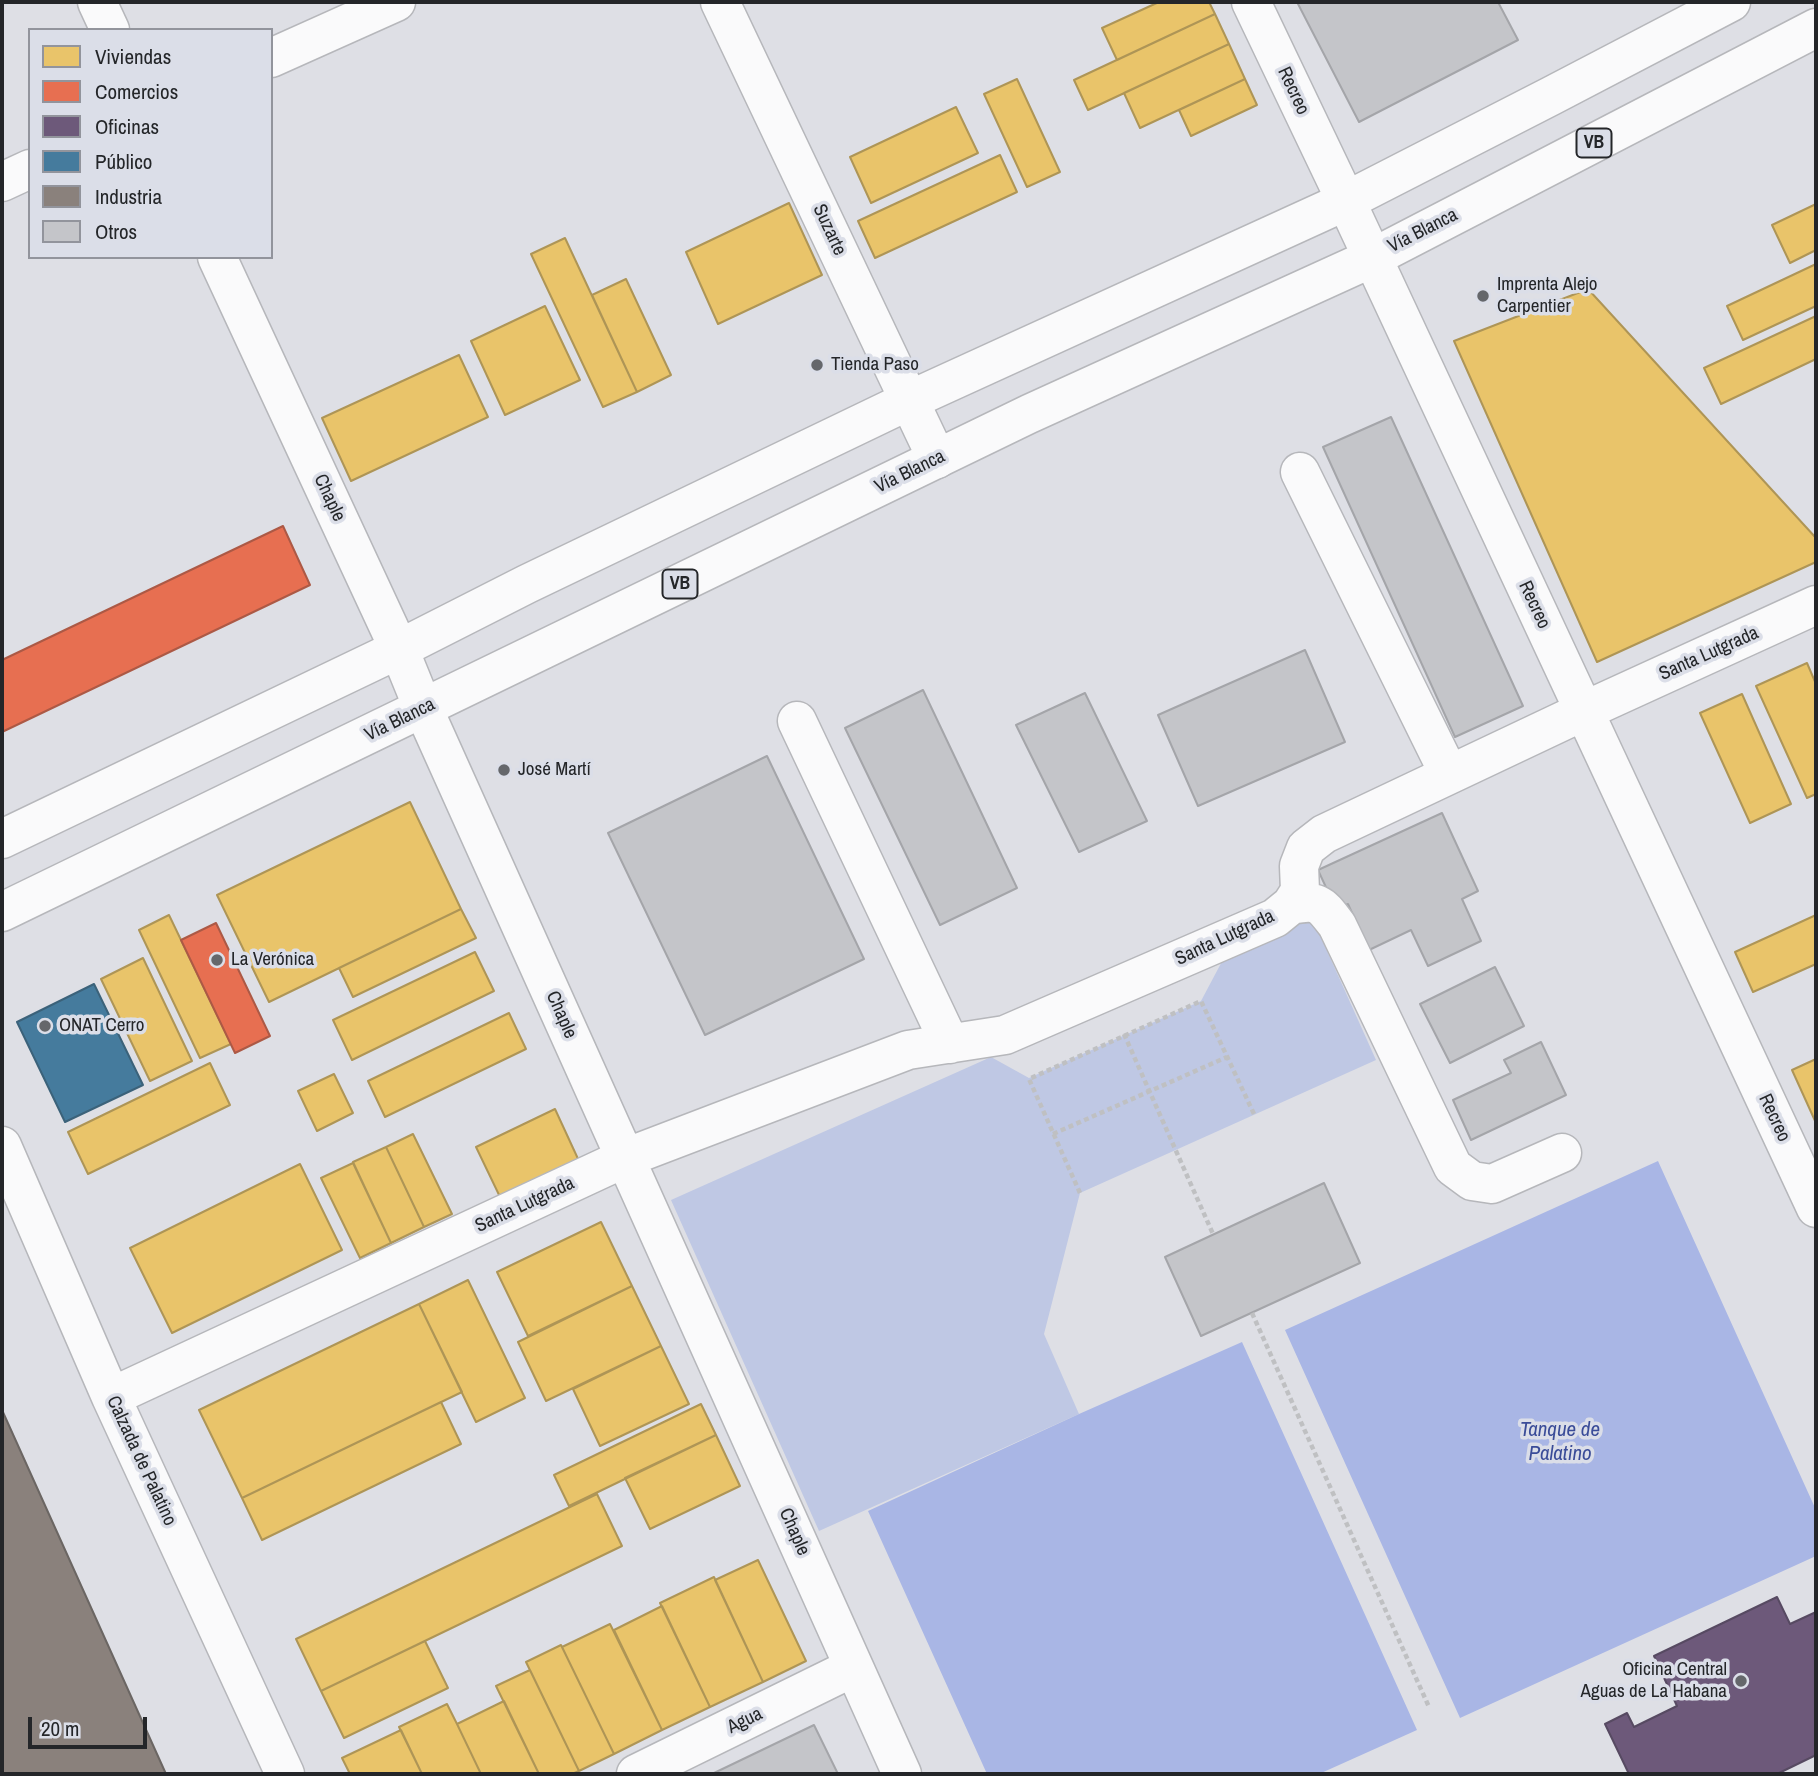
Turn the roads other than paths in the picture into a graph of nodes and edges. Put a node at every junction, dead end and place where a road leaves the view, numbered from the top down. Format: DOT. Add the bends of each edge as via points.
graph roads {
  1 [pos="97,2"];
  2 [pos="396,2"];
  3 [pos="720,2"];
  4 [pos="1251,2"];
  5 [pos="1731,2"];
  6 [pos="109,28"];
  7 [pos="1815,32"];
  8 [pos="273,57"];
  9 [pos="28,170"];
  10 [pos="2,182"];
  11 [pos="1346,201"];
  12 [pos="1372,258"];
  13 [pos="218,259"];
  14 [pos="910,400"];
  15 [pos="937,458"];
  16 [pos="1300,472"];
  17 [pos="1816,605"];
  18 [pos="399,649"];
  19 [pos="423,709"];
  20 [pos="1584,711"];
  21 [pos="797,721"];
  22 [pos="1450,774"];
  23 [pos="2,839"];
  24 [pos="1292,905"];
  25 [pos="2,912"];
  26 [pos="950,1044"];
  27 [pos="2,1146"];
  28 [pos="1562,1153"];
  29 [pos="625,1158"];
  30 [pos="1814,1199"];
  31 [pos="111,1397"];
  32 [pos="855,1667"];
  33 [pos="285,1774"];
  34 [pos="636,1774"];
  35 [pos="902,1774"];
  1 -- 6 [label="street"];
  2 -- 8 [label="street"];
  3 -- 14 [label="street, Suzarte"];
  4 -- 11 [label="street, Recreo"];
  5 -- 11 [label="street"];
  7 -- 12 [label="street, Vía Blanca / VB"];
  9 -- 10 [label="street"];
  11 -- 12 [label="street, Recreo"];
  11 -- 14 [label="street"];
  12 -- 15 [label="street, Vía Blanca / VB"];
  12 -- 20 [label="street, Recreo"];
  13 -- 18 [label="street, Chaple"];
  14 -- 15 [label="street, Suzarte"];
  14 -- 18 [label="street"];
  15 -- 19 [label="street, Vía Blanca / VB"];
  16 -- 22 [label="street"];
  17 -- 20 [label="street, Santa Lutgrada"];
  18 -- 19 [label="street, Chaple"];
  18 -- 23 [label="street"];
  19 -- 25 [label="street, Vía Blanca / VB"];
  19 -- 29 [label="street, Chaple"];
  20 -- 22 [label="street, Santa Lutgrada"];
  20 -- 30 [label="street, Recreo"];
  21 -- 26 [label="street"];
  22 -- 24 [label="street, Santa Lutgrada" via="1324,834 1306,848 1300,891"];
  24 -- 26 [label="street, Santa Lutgrada" via="1275,918 1005,1035"];
  24 -- 28 [label="street" via="1311,902 1324,908 1337,925 1453,1167 1472,1181 1492,1184"];
  26 -- 29 [label="street, Santa Lutgrada" via="908,1050"];
  27 -- 31 [label="street, Calzada de Palatino"];
  29 -- 31 [label="street, Santa Lutgrada"];
  29 -- 32 [label="street, Chaple"];
  31 -- 33 [label="street, Calzada de Palatino"];
  32 -- 34 [label="street, Agua"];
  32 -- 35 [label="street, Chaple"];
}
